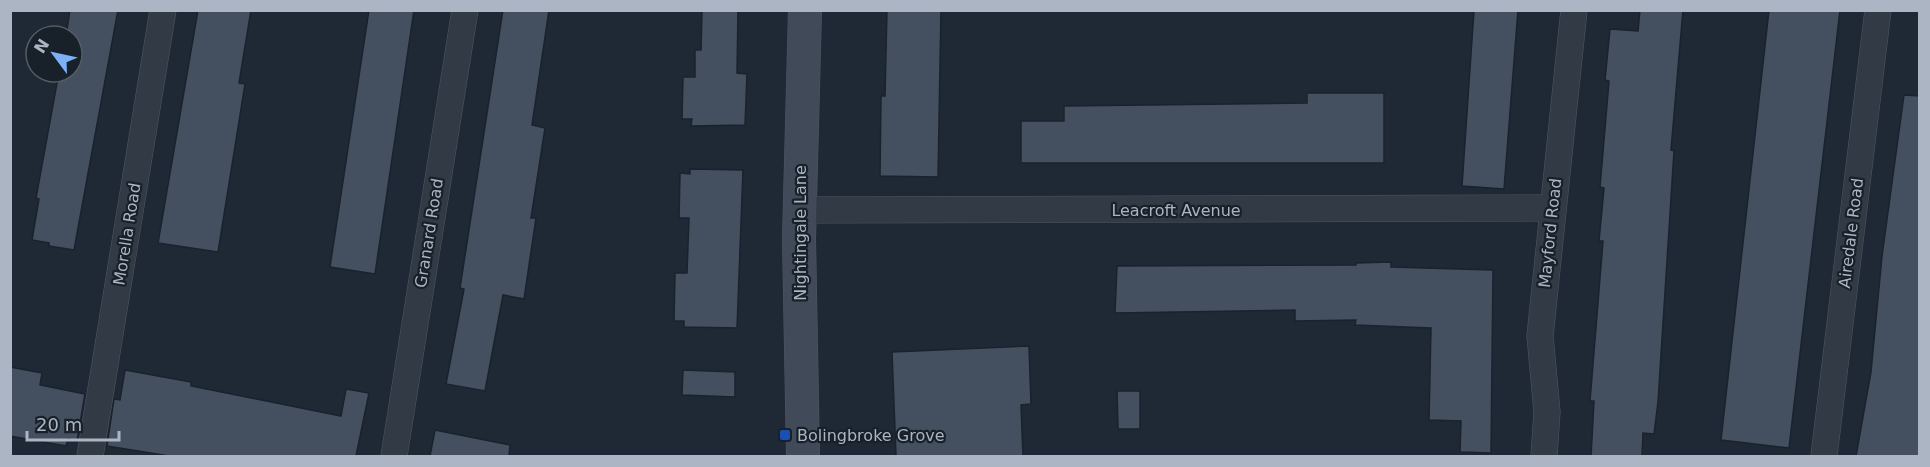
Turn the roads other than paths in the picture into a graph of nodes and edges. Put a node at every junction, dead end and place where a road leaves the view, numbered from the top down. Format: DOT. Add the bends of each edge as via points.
graph roads {
  1 [pos="164,10"];
  2 [pos="465,10"];
  3 [pos="805,10"];
  4 [pos="1574,10"];
  5 [pos="1878,10"];
  6 [pos="1551,208"];
  7 [pos="800,210"];
  8 [pos="90,456"];
  9 [pos="394,456"];
  10 [pos="803,456"];
  11 [pos="1544,456"];
  12 [pos="1824,456"];
  1 -- 8 [label="street, Morella Road"];
  2 -- 9 [label="street, Granard Road"];
  3 -- 7 [label="main road, Nightingale Lane"];
  4 -- 6 [label="street, Mayford Road"];
  5 -- 12 [label="street, Airedale Road"];
  6 -- 7 [label="street, Leacroft Avenue"];
  6 -- 11 [label="street, Mayford Road" via="1540,336 1547,412"];
  7 -- 10 [label="main road, Nightingale Lane"];
}
